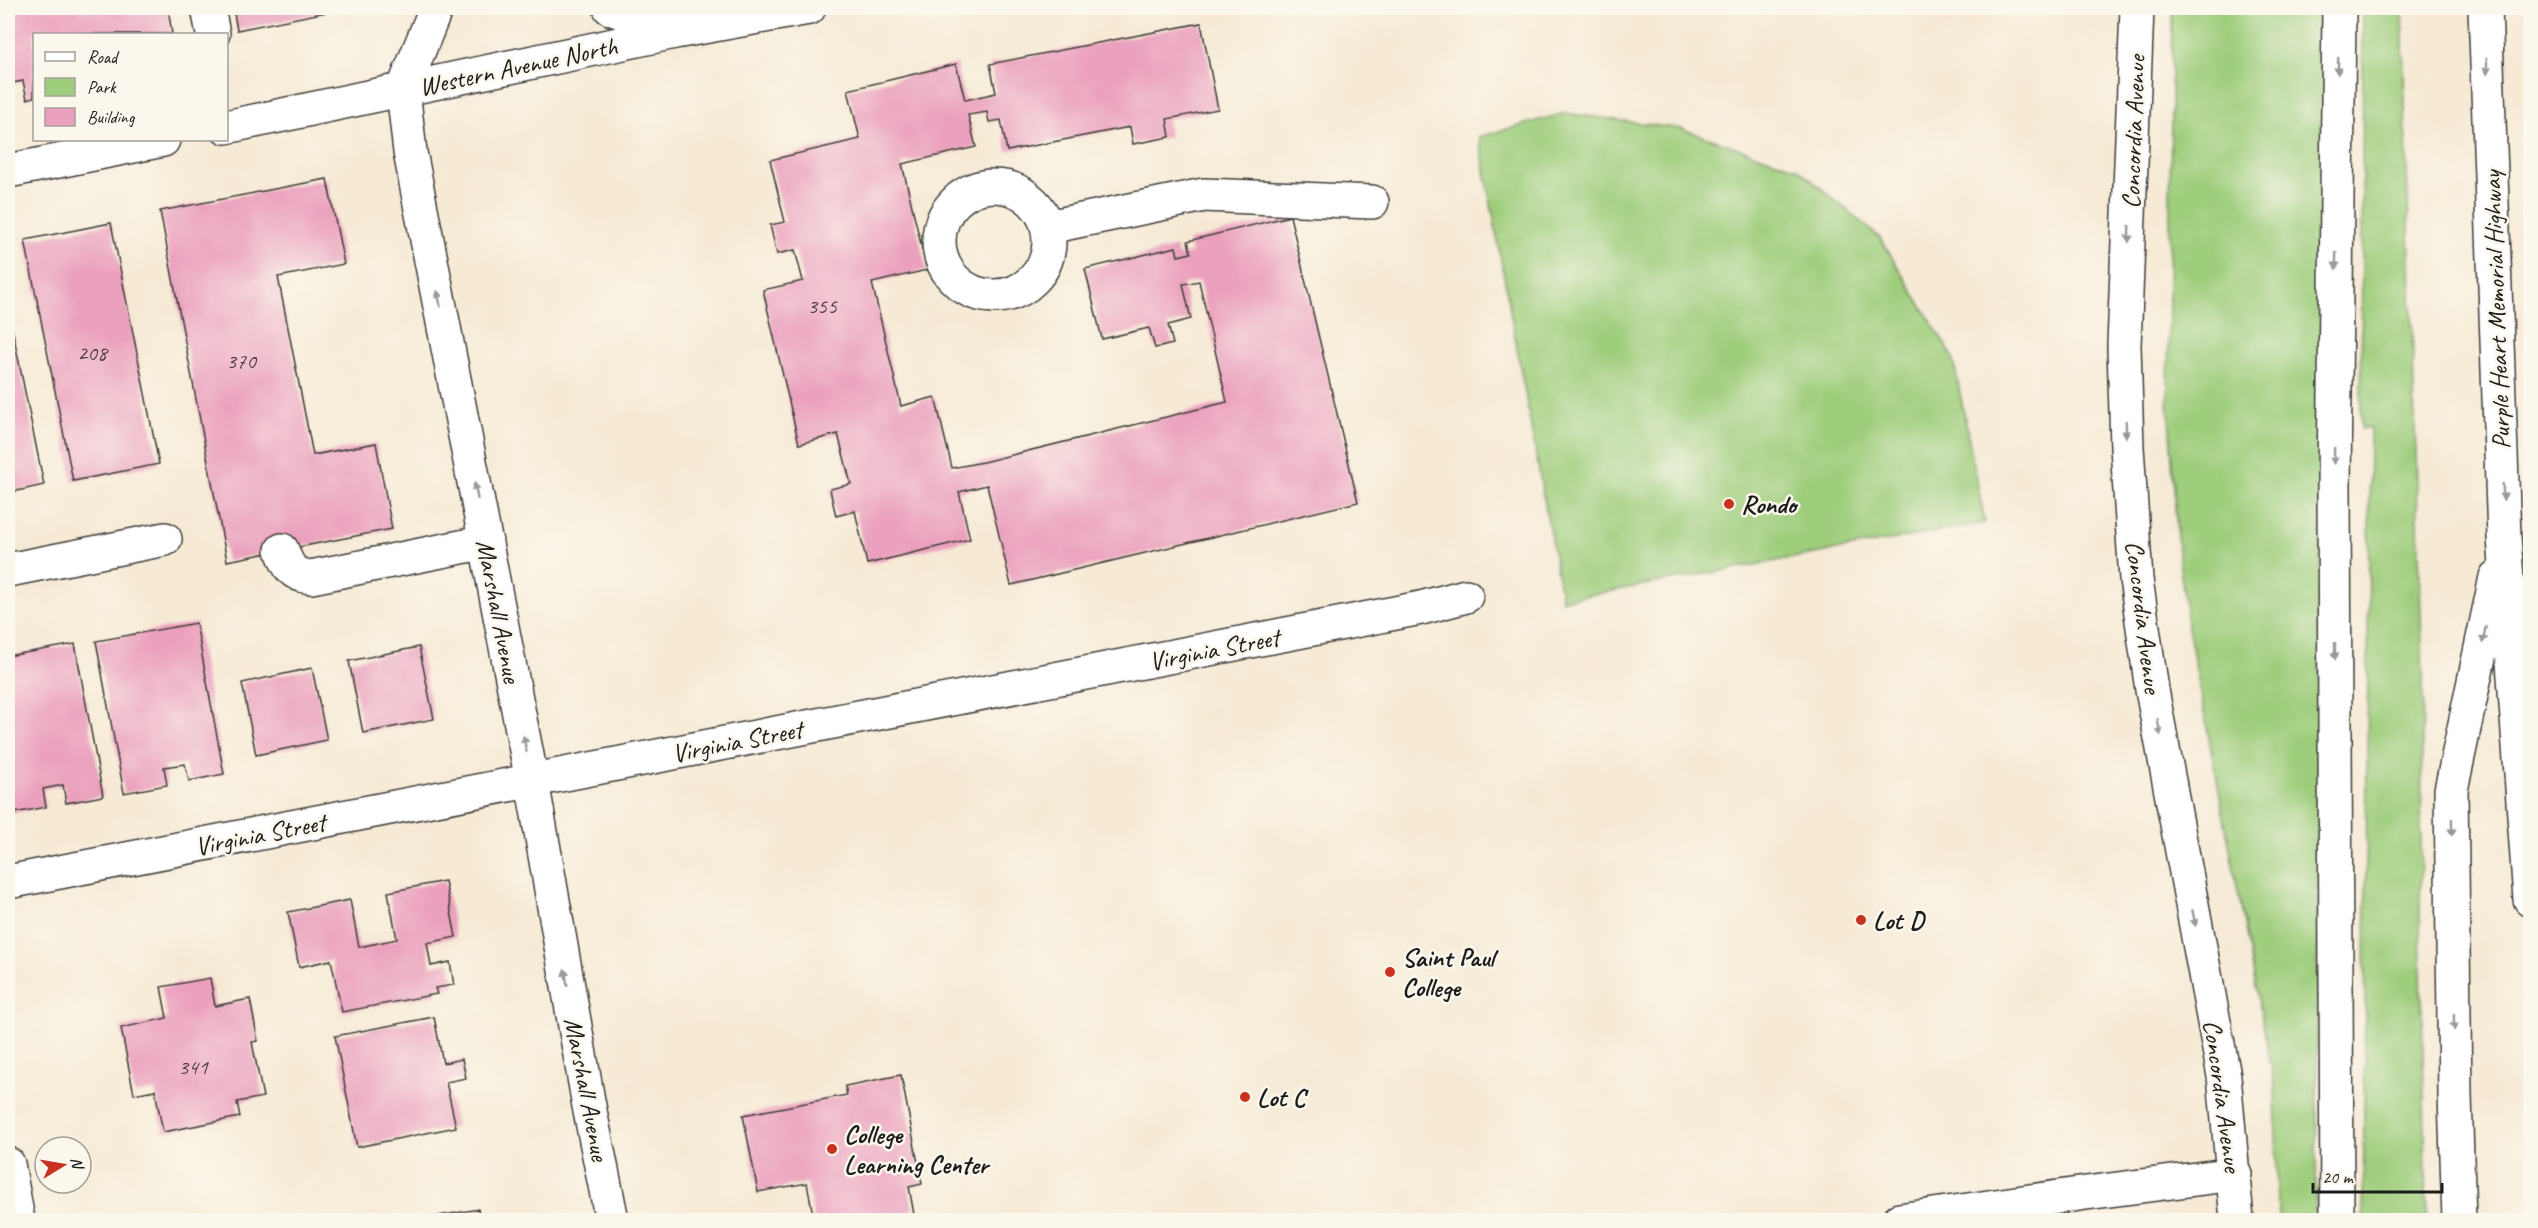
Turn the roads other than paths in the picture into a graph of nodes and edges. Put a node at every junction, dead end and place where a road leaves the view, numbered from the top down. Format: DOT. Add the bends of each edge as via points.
graph roads {
  1 [pos="208,8"];
  2 [pos="436,8"];
  3 [pos="610,8"];
  4 [pos="809,8"];
  5 [pos="2137,8"];
  6 [pos="2339,8"];
  7 [pos="2485,8"];
  8 [pos="675,32"];
  9 [pos="213,33"];
  10 [pos="403,90"];
  11 [pos="228,123"];
  12 [pos="158,141"];
  13 [pos="8,171"];
  14 [pos="1372,202"];
  15 [pos="1048,227"];
  16 [pos="2505,537"];
  17 [pos="165,539"];
  18 [pos="486,542"];
  19 [pos="282,550"];
  20 [pos="8,570"];
  21 [pos="1466,596"];
  22 [pos="532,781"];
  23 [pos="8,882"];
  24 [pos="2530,899"];
  25 [pos="8,1164"];
  26 [pos="2235,1174"];
  27 [pos="18,1221"];
  28 [pos="612,1221"];
  29 [pos="1899,1221"];
  30 [pos="2237,1221"];
  31 [pos="2337,1221"];
  32 [pos="2459,1221"];
  1 -- 9 [label="main road"];
  2 -- 10 [label="main road, Marshall Avenue"];
  3 -- 8 [label="main road"];
  4 -- 8 [label="main road, Western Avenue North"];
  5 -- 26 [label="main road, Concordia Avenue, one-way" via="2124,346 2136,579 2152,690 2224,1076"];
  6 -- 31 [label="main road, one-way" via="2334,486"];
  7 -- 16 [label="main road, Purple Heart Memorial Highway, one-way"];
  8 -- 10 [label="main road, Western Avenue North"];
  10 -- 11 [label="main road, Western Avenue North"];
  18 -- 10 [label="main road, Marshall Avenue, one-way" via="410,152"];
  12 -- 13 [label="main road"];
  14 -- 15 [label="main road" via="1204,195"];
  16 -- 24 [label="main road, Purple Heart Memorial Highway"];
  16 -- 32 [label="main road, one-way" via="2451,790"];
  17 -- 20 [label="main road"];
  18 -- 19 [label="main road" via="311,577 298,576 288,568"];
  22 -- 18 [label="main road, Marshall Avenue, one-way"];
  21 -- 22 [label="main road, Virginia Street" via="1415,610"];
  22 -- 23 [label="main road, Virginia Street"];
  28 -- 22 [label="main road, Marshall Avenue, one-way"];
  25 -- 27 [label="main road"];
  26 -- 29 [label="main road"];
  26 -- 30 [label="main road, Concordia Avenue"];
}
